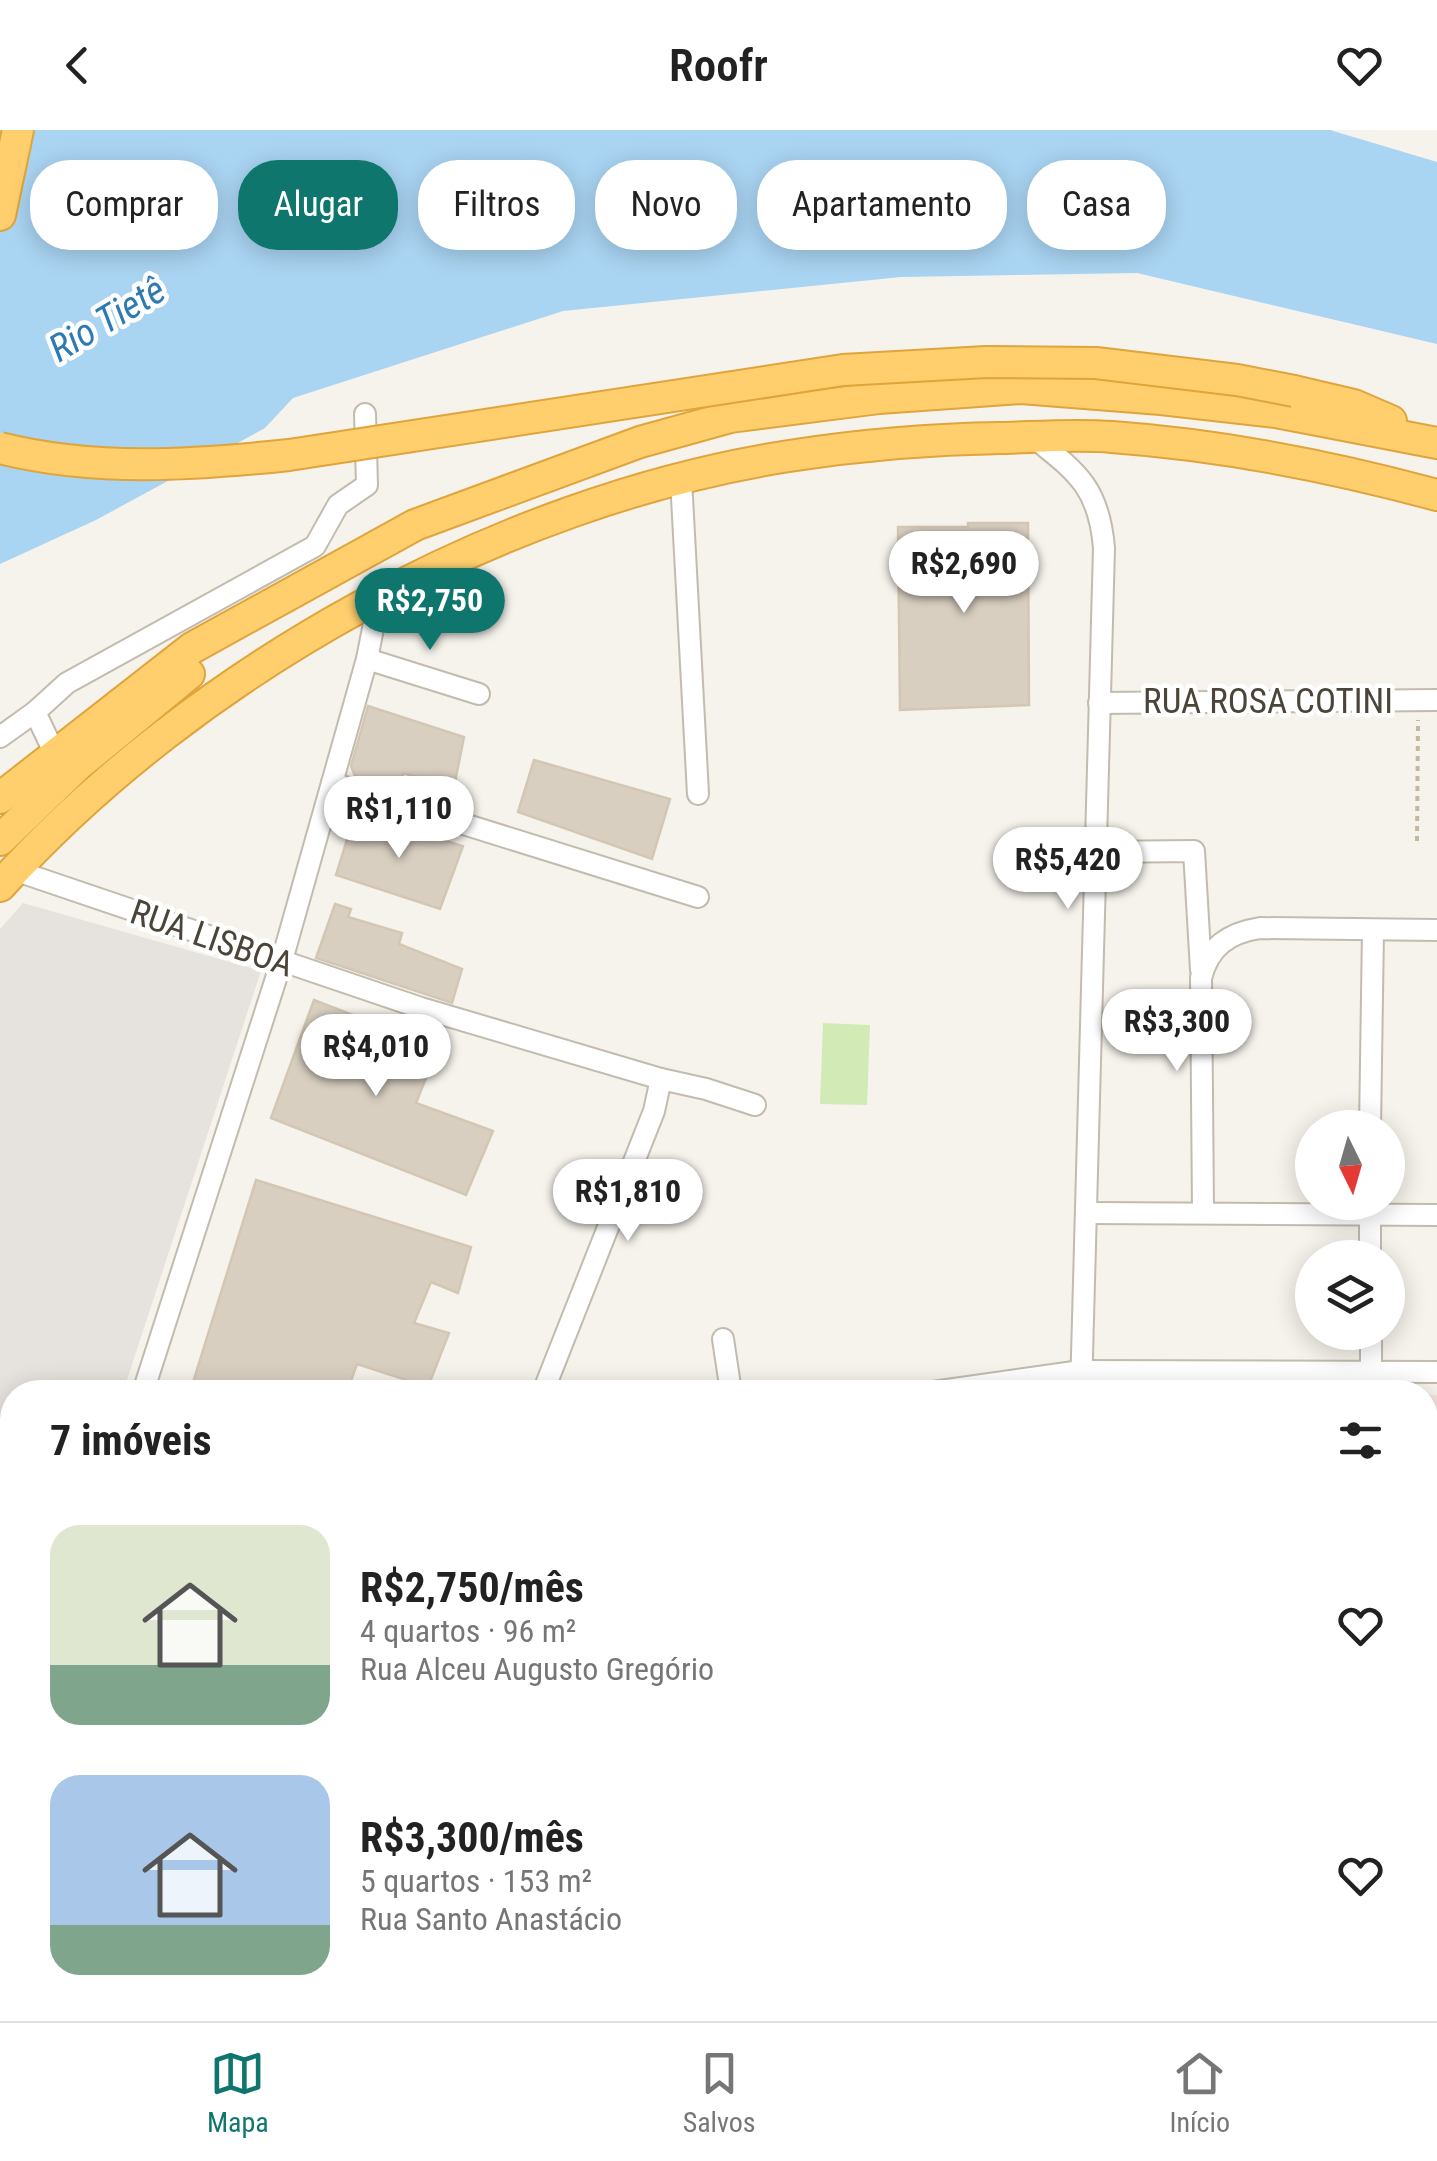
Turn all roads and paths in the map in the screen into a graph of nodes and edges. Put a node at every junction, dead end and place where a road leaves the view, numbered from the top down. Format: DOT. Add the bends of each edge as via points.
graph roads {
  1 [pos="18,130"];
  2 [pos="0,214"];
  3 [pos="365,414"];
  4 [pos="1033,437"];
  5 [pos="1431,441"];
  6 [pos="0,448"];
  7 [pos="680,479"];
  8 [pos="1437,495"];
  9 [pos="380,598"];
  10 [pos="275,603"];
  11 [pos="366,659"];
  12 [pos="479,694"];
  13 [pos="1428,700"];
  14 [pos="1099,702"];
  15 [pos="36,712"];
  16 [pos="0,737"];
  17 [pos="54,754"];
  18 [pos="332,783"];
  19 [pos="698,794"];
  20 [pos="0,798"];
  21 [pos="0,840"];
  22 [pos="1416,840"];
  23 [pos="1094,852"];
  24 [pos="7,878"];
  25 [pos="698,897"];
  26 [pos="1373,930"];
  27 [pos="1437,930"];
  28 [pos="282,960"];
  29 [pos="1201,978"];
  30 [pos="661,1079"];
  31 [pos="755,1106"];
  32 [pos="1370,1110"];
  33 [pos="1295,1209"];
  34 [pos="1203,1211"];
  35 [pos="1405,1211"];
  36 [pos="1087,1213"];
  37 [pos="1437,1214"];
  38 [pos="724,1339"];
  39 [pos="1371,1350"];
  40 [pos="1082,1371"];
  41 [pos="1437,1372"];
  42 [pos="147,1380"];
  43 [pos="548,1380"];
  44 [pos="729,1380"];
  45 [pos="1019,1380"];
  46 [pos="1081,1380"];
  47 [pos="1318,1380"];
  48 [pos="1371,1380"];
  49 [pos="1384,1380"];
  1 -- 2 [label="highway"];
  3 -- 15 [label="street" via="367,484 338,505 316,546 67,683"];
  4 -- 7 [label="highway" via="881,444"];
  4 -- 8 [label="highway" via="1107,436 1214,447"];
  4 -- 14 [label="street" via="1078,474 1102,518"];
  5 -- 6 [label="highway, bridge" via="1354,404 1236,380 1096,363 986,362 843,370 210,464 42,458"];
  5 -- 10 [label="highway" via="1276,412 1021,388 730,417 640,442 430,519"];
  7 -- 9 [label="highway" via="516,534"];
  7 -- 19 [label="street"];
  9 -- 11 [label="street"];
  9 -- 24 [label="highway" via="294,644 178,726 80,806"];
  10 -- 17 [label="highway" via="192,648"];
  10 -- 21 [label="highway" via="78,766"];
  11 -- 12 [label="street"];
  11 -- 18 [label="street"];
  13 -- 14 [label="street, RUA ROSA COTINI"];
  13 -- 22 [label="path"];
  14 -- 23 [label="street"];
  15 -- 16 [label="street"];
  15 -- 17 [label="street"];
  17 -- 20 [label="highway"];
  18 -- 25 [label="street"];
  18 -- 28 [label="street"];
  23 -- 29 [label="street" via="1194,851"];
  23 -- 36 [label="street"];
  24 -- 28 [label="street, RUA LISBOA"];
  26 -- 27 [label="street"];
  26 -- 29 [label="street" via="1240,931 1211,953"];
  26 -- 32 [label="street"];
  28 -- 30 [label="street, RUA LISBOA"];
  28 -- 42 [label="street"];
  29 -- 34 [label="street"];
  30 -- 31 [label="street, RUA LISBOA"];
  30 -- 43 [label="street"];
  33 -- 34 [label="street"];
  34 -- 36 [label="street"];
  35 -- 37 [label="street"];
  36 -- 40 [label="street"];
  38 -- 44 [label="street"];
  39 -- 48 [label="street"];
  40 -- 45 [label="street"];
  40 -- 46 [label="street"];
  40 -- 47 [label="street"];
  41 -- 49 [label="street"];
}
